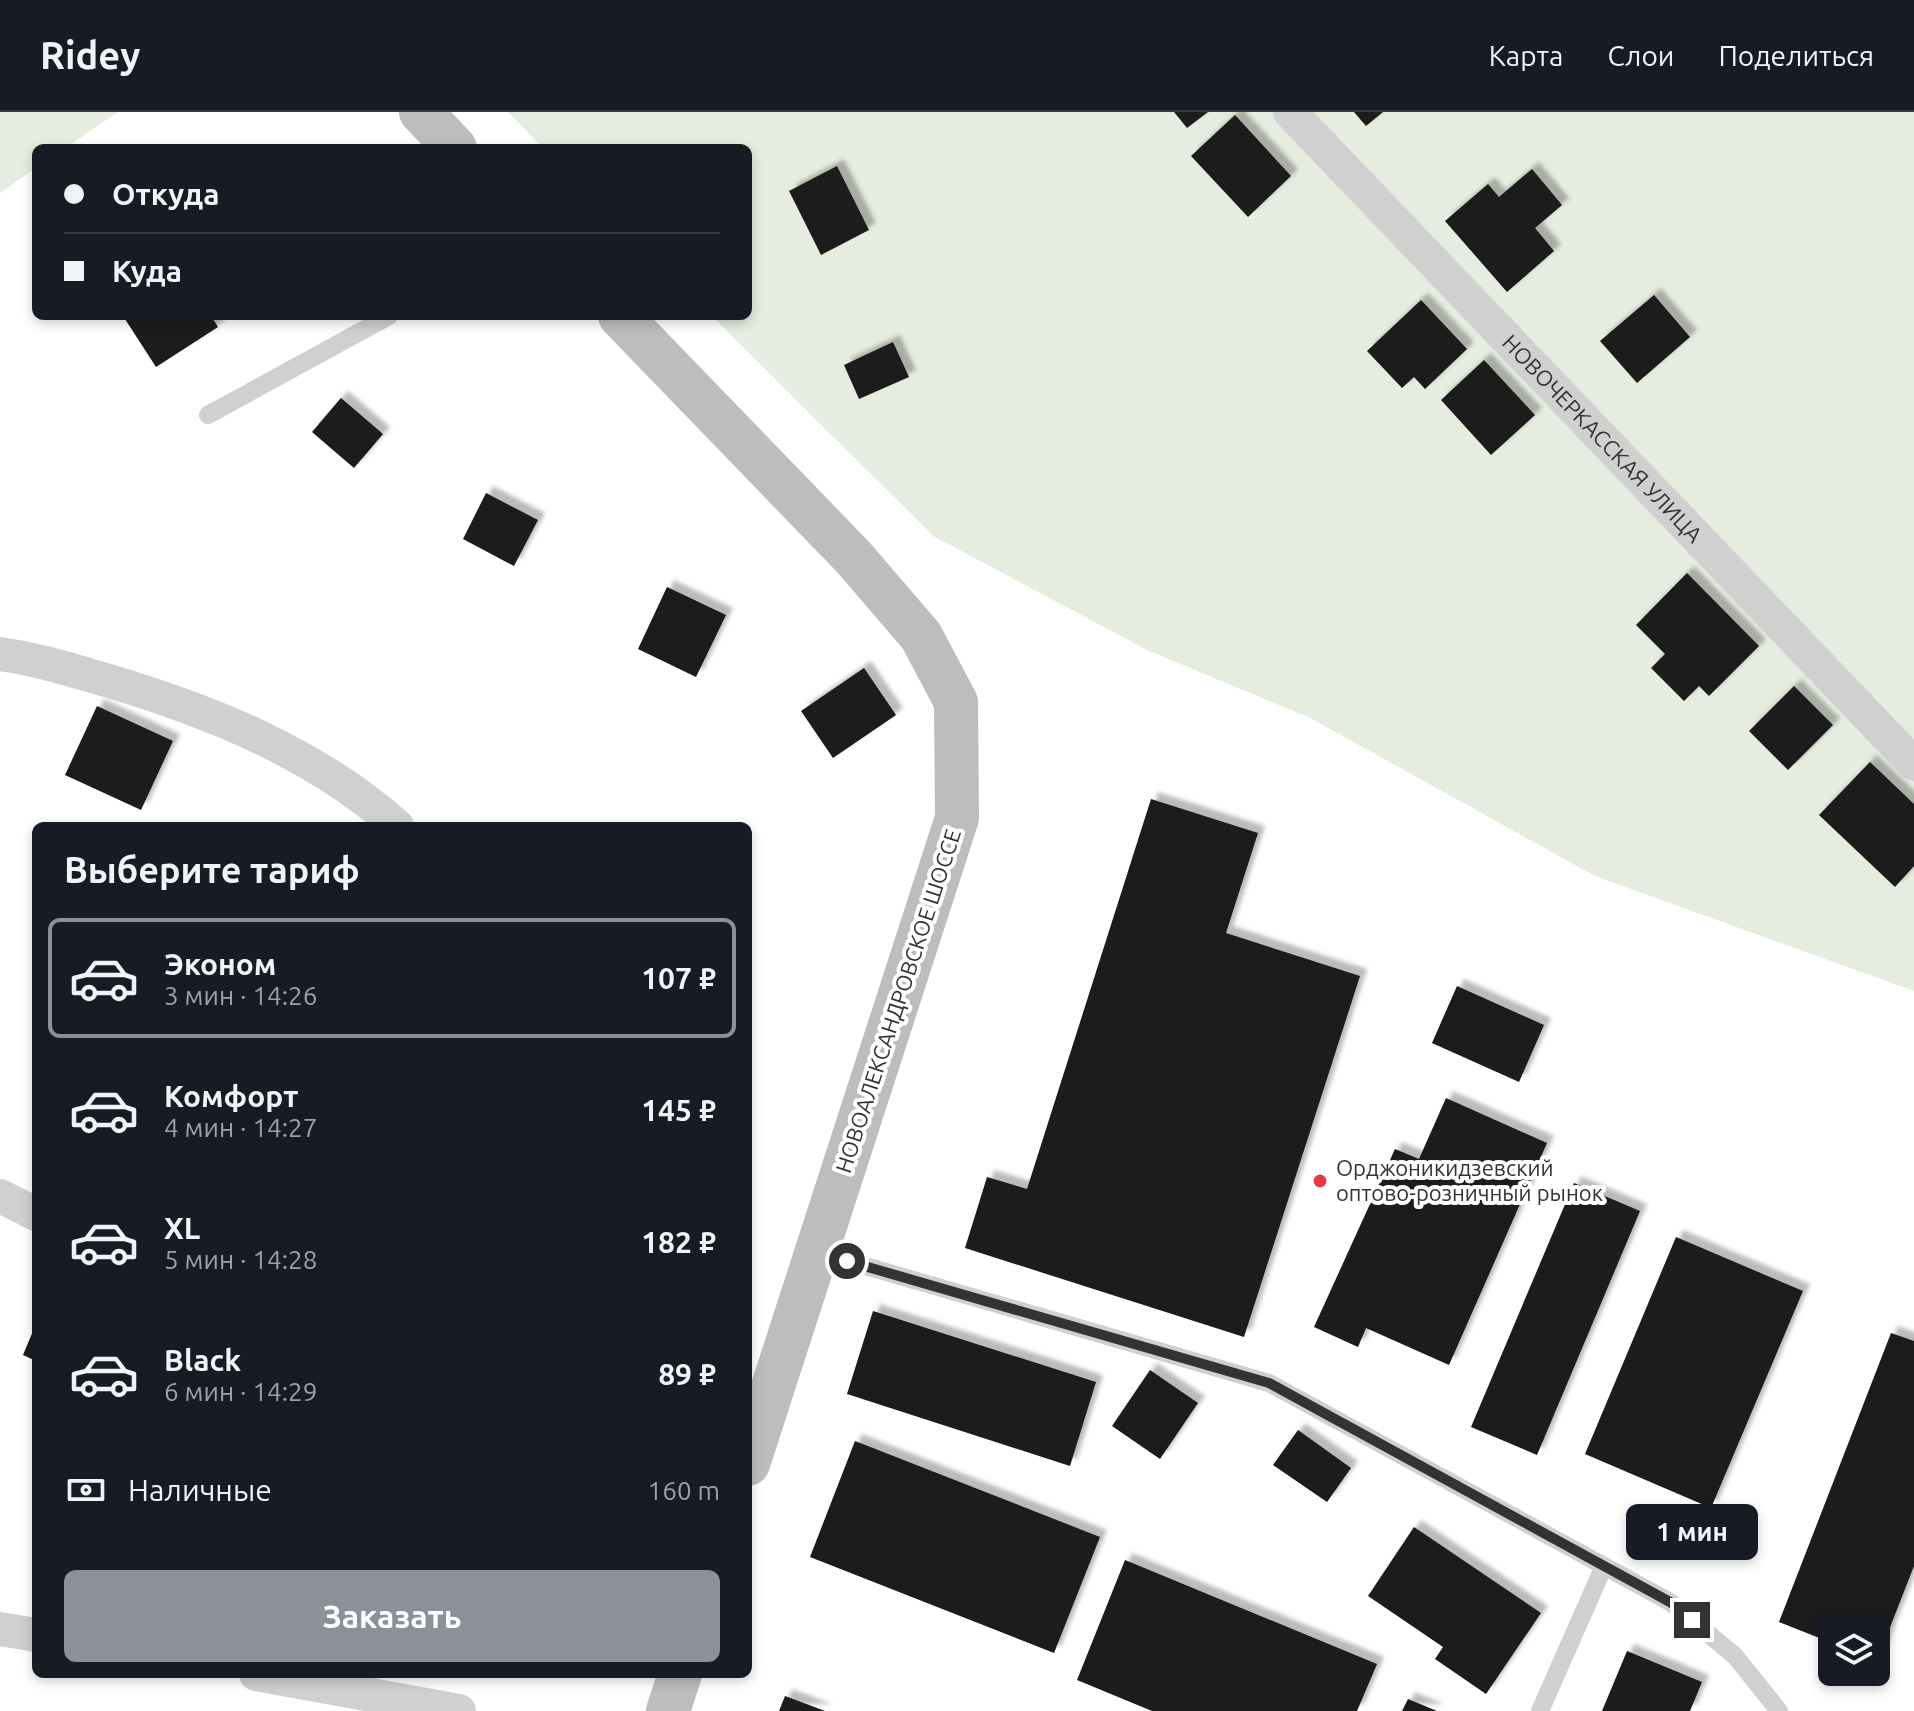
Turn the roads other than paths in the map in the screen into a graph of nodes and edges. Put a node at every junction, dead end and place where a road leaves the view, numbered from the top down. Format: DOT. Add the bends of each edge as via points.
graph roads {
  1 [pos="421,112"];
  2 [pos="1290,112"];
  3 [pos="451,144"];
  4 [pos="382,320"];
  5 [pos="624,320"];
  6 [pos="208,415"];
  7 [pos="0,654"];
  8 [pos="1914,764"];
  9 [pos="393,822"];
  10 [pos="0,1196"];
  11 [pos="32,1212"];
  12 [pos="817,1252"];
  13 [pos="752,1452"];
  14 [pos="1604,1566"];
  15 [pos="0,1629"];
  16 [pos="32,1634"];
  17 [pos="278,1678"];
  18 [pos="679,1678"];
  19 [pos="459,1711"];
  20 [pos="668,1711"];
  21 [pos="1540,1711"];
  22 [pos="1779,1711"];
  1 -- 3 [label="main road"];
  2 -- 8 [label="street, НОВОЧЕРКАССКАЯ УЛИЦА"];
  4 -- 6 [label="lane"];
  5 -- 12 [label="main road, НОВОАЛЕКСАНДРОВСКОЕ ШОССЕ" via="864,569 921,636 956,702 957,818"];
  7 -- 9 [label="street" via="32,658 179,702 312,762"];
  10 -- 11 [label="street"];
  12 -- 13 [label="main road, НОВОАЛЕКСАНДРОВСКОЕ ШОССЕ"];
  12 -- 14 [label="lane" via="1269,1383"];
  14 -- 21 [label="lane"];
  14 -- 22 [label="lane" via="1670,1602 1725,1647"];
  15 -- 16 [label="street"];
  17 -- 19 [label="street"];
  18 -- 20 [label="main road"];
}
